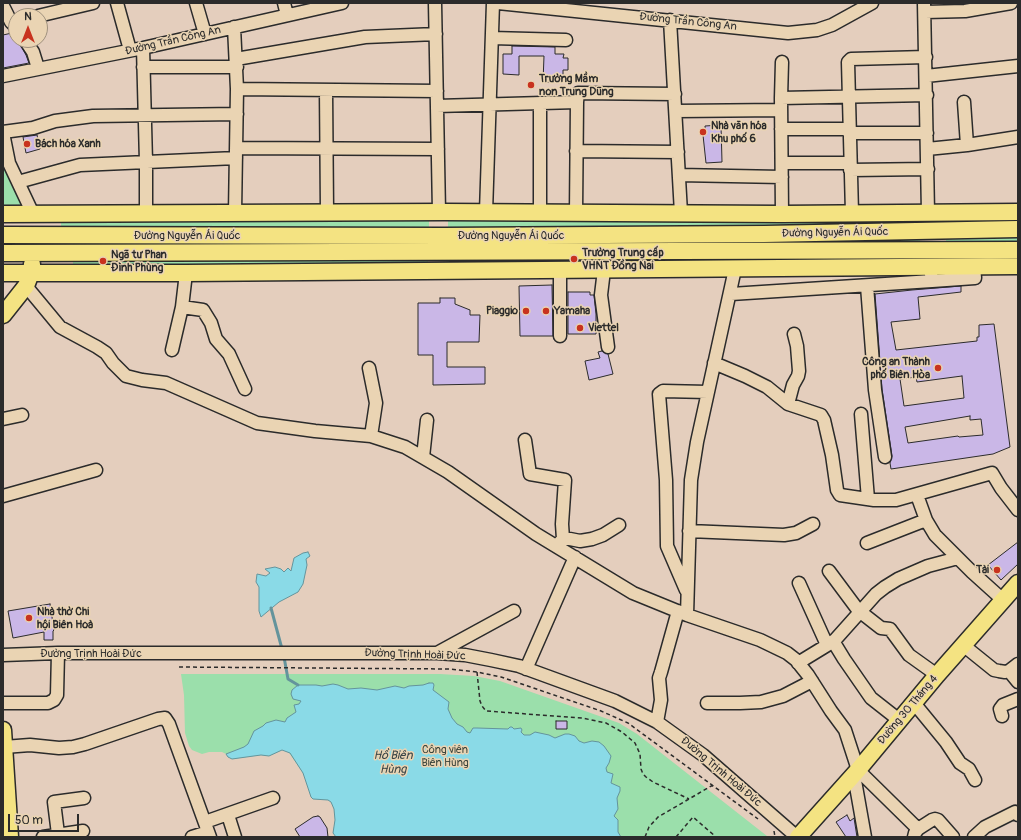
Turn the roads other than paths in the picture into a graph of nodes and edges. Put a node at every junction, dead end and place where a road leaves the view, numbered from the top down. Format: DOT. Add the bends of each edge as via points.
graph roads {
  1 [pos="93,3"];
  2 [pos="117,3"];
  3 [pos="196,3"];
  4 [pos="284,3"];
  5 [pos="342,3"];
  6 [pos="435,3"];
  7 [pos="493,3"];
  8 [pos="498,3"];
  9 [pos="872,3"];
  10 [pos="1012,3"];
  11 [pos="925,8"];
  12 [pos="48,14"];
  13 [pos="287,15"];
  14 [pos="670,20"];
  15 [pos="234,27"];
  16 [pos="205,34"];
  17 [pos="436,34"];
  18 [pos="492,38"];
  19 [pos="566,40"];
  20 [pos="31,48"];
  21 [pos="143,48"];
  22 [pos="130,50"];
  23 [pos="926,57"];
  24 [pos="782,62"];
  25 [pos="236,63"];
  26 [pos="1018,66"];
  27 [pos="143,67"];
  28 [pos="38,68"];
  29 [pos="3,76"];
  30 [pos="926,76"];
  31 [pos="237,89"];
  32 [pos="326,90"];
  33 [pos="437,91"];
  34 [pos="675,94"];
  35 [pos="927,95"];
  36 [pos="848,97"];
  37 [pos="781,98"];
  38 [pos="577,102"];
  39 [pos="964,102"];
  40 [pos="540,103"];
  41 [pos="490,104"];
  42 [pos="437,106"];
  43 [pos="781,110"];
  44 [pos="676,111"];
  45 [pos="237,114"];
  46 [pos="144,116"];
  47 [pos="781,129"];
  48 [pos="849,131"];
  49 [pos="3,132"];
  50 [pos="927,133"];
  51 [pos="1018,137"];
  52 [pos="967,145"];
  53 [pos="327,149"];
  54 [pos="438,149"];
  55 [pos="927,149"];
  56 [pos="576,151"];
  57 [pos="678,152"];
  58 [pos="236,153"];
  59 [pos="6,159"];
  60 [pos="146,162"];
  61 [pos="782,163"];
  62 [pos="850,166"];
  63 [pos="928,169"];
  64 [pos="679,175"];
  65 [pos="782,177"];
  66 [pos="18,182"];
  67 [pos="235,212"];
  68 [pos="327,212"];
  69 [pos="439,212"];
  70 [pos="486,212"];
  71 [pos="540,212"];
  72 [pos="1018,212"];
  73 [pos="146,213"];
  74 [pos="576,213"];
  75 [pos="852,213"];
  76 [pos="3,214"];
  77 [pos="33,214"];
  78 [pos="681,214"];
  79 [pos="782,214"];
  80 [pos="928,214"];
  81 [pos="1018,229"];
  82 [pos="929,230"];
  83 [pos="3,235"];
  84 [pos="33,235"];
  85 [pos="439,236"];
  86 [pos="930,250"];
  87 [pos="1018,250"];
  88 [pos="3,252"];
  89 [pos="439,252"];
  90 [pos="32,253"];
  91 [pos="1018,266"];
  92 [pos="735,269"];
  93 [pos="438,270"];
  94 [pos="560,270"];
  95 [pos="604,270"];
  96 [pos="3,273"];
  97 [pos="186,273"];
  98 [pos="931,274"];
  99 [pos="29,280"];
  100 [pos="867,286"];
  101 [pos="731,294"];
  102 [pos="3,300"];
  103 [pos="182,307"];
  104 [pos="3,315"];
  105 [pos="794,334"];
  106 [pos="560,336"];
  107 [pos="608,347"];
  108 [pos="172,350"];
  109 [pos="714,363"];
  110 [pos="368,368"];
  111 [pos="245,389"];
  112 [pos="708,392"];
  113 [pos="788,404"];
  114 [pos="862,414"];
  115 [pos="22,415"];
  116 [pos="3,418"];
  117 [pos="426,420"];
  118 [pos="371,436"];
  119 [pos="525,440"];
  120 [pos="423,457"];
  121 [pos="885,457"];
  122 [pos="96,470"];
  123 [pos="917,495"];
  124 [pos="3,496"];
  125 [pos="868,499"];
  126 [pos="1018,510"];
  127 [pos="926,520"];
  128 [pos="813,524"];
  129 [pos="619,525"];
  130 [pos="689,531"];
  131 [pos="559,542"];
  132 [pos="867,543"];
  133 [pos="575,557"];
  134 [pos="958,558"];
  135 [pos="829,571"];
  136 [pos="799,583"];
  137 [pos="1018,584"];
  138 [pos="688,593"];
  139 [pos="1003,600"];
  140 [pos="514,611"];
  141 [pos="860,612"];
  142 [pos="683,613"];
  143 [pos="830,643"];
  144 [pos="963,645"];
  145 [pos="437,653"];
  146 [pos="58,654"];
  147 [pos="3,655"];
  148 [pos="798,663"];
  149 [pos="1013,668"];
  150 [pos="526,669"];
  151 [pos="937,676"];
  152 [pos="812,681"];
  153 [pos="1018,682"];
  154 [pos="1018,699"];
  155 [pos="914,702"];
  156 [pos="3,703"];
  157 [pos="708,703"];
  158 [pos="1002,716"];
  159 [pos="899,720"];
  160 [pos="656,722"];
  161 [pos="3,730"];
  162 [pos="4,747"];
  163 [pos="856,772"];
  164 [pos="975,780"];
  165 [pos="84,798"];
  166 [pos="273,798"];
  167 [pos="228,814"];
  168 [pos="1018,815"];
  169 [pos="83,830"];
  170 [pos="208,830"];
  171 [pos="916,833"];
  172 [pos="58,834"];
  173 [pos="10,837"];
  174 [pos="43,837"];
  175 [pos="192,837"];
  176 [pos="235,837"];
  177 [pos="798,837"];
  178 [pos="865,837"];
  179 [pos="953,837"];
  180 [pos="974,837"];
  1 -- 12 [label="street"];
  2 -- 22 [label="street"];
  3 -- 16 [label="street"];
  4 -- 13 [label="street"];
  5 -- 13 [label="street, Đường Trần Công An"];
  6 -- 17 [label="street"];
  7 -- 18 [label="street"];
  8 -- 14 [label="street, Đường Trần Công An"];
  9 -- 14 [label="street, Đường Trần Công An" via="832,25 803,32 780,32"];
  10 -- 11 [label="street" via="965,11"];
  11 -- 23 [label="street"];
  13 -- 15 [label="street, Đường Trần Công An"];
  14 -- 34 [label="street"];
  15 -- 16 [label="street, Đường Trần Công An"];
  15 -- 25 [label="street"];
  16 -- 21 [label="street, Đường Trần Công An"];
  17 -- 25 [label="street" via="364,37"];
  17 -- 33 [label="street"];
  18 -- 19 [label="street"];
  18 -- 41 [label="street"];
  20 -- 28 [label="street"];
  21 -- 22 [label="street, Đường Trần Công An"];
  21 -- 27 [label="street"];
  22 -- 28 [label="street, Đường Trần Công An"];
  23 -- 30 [label="street"];
  23 -- 36 [label="street" via="849,59"];
  24 -- 37 [label="street"];
  25 -- 27 [label="street"];
  25 -- 31 [label="street"];
  26 -- 30 [label="street"];
  27 -- 46 [label="street"];
  28 -- 29 [label="street, Đường Trần Công An"];
  30 -- 35 [label="street"];
  31 -- 32 [label="street"];
  31 -- 45 [label="street"];
  32 -- 33 [label="street"];
  32 -- 53 [label="street"];
  33 -- 42 [label="street"];
  34 -- 38 [label="street" via="582,92 578,93"];
  34 -- 44 [label="street"];
  35 -- 36 [label="street"];
  35 -- 50 [label="street"];
  36 -- 37 [label="street"];
  36 -- 48 [label="street"];
  37 -- 43 [label="street"];
  38 -- 40 [label="street"];
  38 -- 56 [label="street"];
  39 -- 52 [label="street"];
  40 -- 41 [label="street"];
  40 -- 71 [label="street"];
  41 -- 42 [label="street"];
  41 -- 70 [label="street"];
  42 -- 54 [label="street"];
  43 -- 44 [label="street"];
  43 -- 47 [label="street"];
  44 -- 57 [label="street"];
  45 -- 46 [label="street"];
  45 -- 58 [label="street"];
  46 -- 49 [label="street" via="93,116"];
  46 -- 60 [label="street"];
  47 -- 48 [label="street"];
  47 -- 61 [label="street"];
  48 -- 50 [label="street"];
  48 -- 62 [label="street"];
  49 -- 59 [label="street"];
  50 -- 55 [label="street"];
  51 -- 52 [label="street"];
  52 -- 55 [label="street"];
  53 -- 54 [label="street"];
  53 -- 58 [label="street"];
  53 -- 68 [label="street"];
  54 -- 69 [label="street"];
  55 -- 63 [label="street"];
  56 -- 57 [label="street"];
  56 -- 74 [label="street"];
  57 -- 64 [label="street"];
  58 -- 60 [label="street"];
  58 -- 67 [label="street"];
  59 -- 66 [label="street"];
  60 -- 66 [label="street" via="80,165"];
  60 -- 73 [label="street"];
  61 -- 62 [label="street"];
  61 -- 65 [label="street"];
  62 -- 63 [label="street"];
  62 -- 75 [label="street"];
  63 -- 80 [label="street"];
  64 -- 65 [label="street"];
  64 -- 78 [label="street"];
  65 -- 79 [label="street"];
  66 -- 77 [label="street"];
  67 -- 68 [label="main road, Đường Nguyễn Ái Quốc"];
  67 -- 73 [label="main road, Đường Nguyễn Ái Quốc"];
  68 -- 69 [label="main road, Đường Nguyễn Ái Quốc"];
  69 -- 70 [label="main road, Đường Nguyễn Ái Quốc"];
  69 -- 85 [label="main road"];
  70 -- 71 [label="main road, Đường Nguyễn Ái Quốc"];
  71 -- 74 [label="main road, Đường Nguyễn Ái Quốc"];
  72 -- 80 [label="main road, Đường Nguyễn Ái Quốc"];
  73 -- 77 [label="main road, Đường Nguyễn Ái Quốc"];
  74 -- 78 [label="main road, Đường Nguyễn Ái Quốc"];
  75 -- 79 [label="main road, Đường Nguyễn Ái Quốc"];
  75 -- 80 [label="main road, Đường Nguyễn Ái Quốc"];
  76 -- 77 [label="main road, Đường Nguyễn Ái Quốc"];
  77 -- 84 [label="main road"];
  78 -- 79 [label="main road, Đường Nguyễn Ái Quốc"];
  80 -- 82 [label="main road"];
  81 -- 82 [label="main road, Đường Nguyễn Ái Quốc"];
  82 -- 85 [label="main road, Đường Nguyễn Ái Quốc"];
  82 -- 86 [label="main road"];
  83 -- 84 [label="main road, Đường Nguyễn Ái Quốc"];
  84 -- 85 [label="main road, Đường Nguyễn Ái Quốc"];
  84 -- 90 [label="main road"];
  85 -- 89 [label="main road"];
  86 -- 87 [label="main road, Đường Nguyễn Ái Quốc"];
  86 -- 89 [label="main road, Đường Nguyễn Ái Quốc"];
  86 -- 98 [label="main road"];
  88 -- 90 [label="main road, Đường Nguyễn Ái Quốc"];
  89 -- 90 [label="main road, Đường Nguyễn Ái Quốc"];
  89 -- 93 [label="main road"];
  90 -- 99 [label="main road"];
  91 -- 98 [label="main road" via="974,267"];
  92 -- 95 [label="main road"];
  92 -- 98 [label="main road"];
  92 -- 101 [label="street"];
  93 -- 94 [label="main road"];
  93 -- 97 [label="main road"];
  94 -- 95 [label="main road"];
  94 -- 106 [label="street"];
  95 -- 107 [label="street" via="602,295"];
  96 -- 99 [label="main road"];
  97 -- 99 [label="main road"];
  97 -- 103 [label="street"];
  98 -- 100 [label="street"];
  99 -- 102 [label="main road" via="19,280"];
  99 -- 104 [label="main road"];
  99 -- 118 [label="street" via="60,328 106,353 126,376 166,383 256,423"];
  100 -- 101 [label="street"];
  100 -- 121 [label="street" via="875,390"];
  101 -- 109 [label="street"];
  103 -- 108 [label="street"];
  103 -- 111 [label="street" via="203,310 216,339 229,354"];
  105 -- 113 [label="street" via="799,371"];
  109 -- 112 [label="street"];
  109 -- 113 [label="street" via="767,387"];
  110 -- 118 [label="street" via="376,403"];
  112 -- 130 [label="street" via="691,480"];
  112 -- 138 [label="street" via="659,394 666,480 667,546"];
  113 -- 125 [label="street" via="818,413 823,418 839,494"];
  114 -- 125 [label="street"];
  115 -- 116 [label="street"];
  117 -- 120 [label="street"];
  118 -- 120 [label="street" via="405,447"];
  119 -- 131 [label="street" via="530,474 564,480"];
  120 -- 131 [label="street" via="536,534"];
  122 -- 124 [label="street"];
  123 -- 125 [label="street" via="891,500"];
  123 -- 126 [label="street" via="992,473"];
  123 -- 127 [label="street"];
  127 -- 132 [label="street"];
  127 -- 134 [label="street" via="935,535"];
  128 -- 130 [label="street" via="796,533 784,535"];
  129 -- 131 [label="street" via="592,539"];
  130 -- 138 [label="street"];
  131 -- 133 [label="street"];
  133 -- 142 [label="street" via="633,593"];
  133 -- 150 [label="street"];
  134 -- 139 [label="street"];
  134 -- 141 [label="street" via="898,579 879,592"];
  135 -- 141 [label="street"];
  136 -- 143 [label="street"];
  137 -- 139 [label="main road, Đường 30 Tháng 4"];
  138 -- 142 [label="street"];
  139 -- 144 [label="main road, Đường 30 Tháng 4"];
  140 -- 145 [label="street"];
  141 -- 143 [label="street"];
  141 -- 151 [label="street" via="881,628 890,629 909,655"];
  142 -- 148 [label="street" via="760,640 787,653"];
  142 -- 160 [label="street" via="660,672 661,700"];
  143 -- 148 [label="street"];
  143 -- 159 [label="street" via="871,698"];
  144 -- 149 [label="street" via="994,670 1002,672"];
  144 -- 151 [label="main road, Đường 30 Tháng 4"];
  145 -- 146 [label="street, Đường Trịnh Hoài Đức"];
  145 -- 150 [label="street, Đường Trịnh Hoài Đức" via="465,655"];
  146 -- 147 [label="street, Đường Trịnh Hoài Đức"];
  146 -- 156 [label="street" via="57,695 54,700"];
  148 -- 152 [label="street"];
  149 -- 153 [label="street"];
  150 -- 160 [label="street, Đường Trịnh Hoài Đức" via="615,701"];
  151 -- 155 [label="main road, Đường 30 Tháng 4"];
  152 -- 157 [label="street" via="783,696 765,701 740,704"];
  152 -- 163 [label="street" via="845,730"];
  154 -- 158 [label="street" via="1003,705 1000,709"];
  155 -- 159 [label="main road, Đường 30 Tháng 4"];
  155 -- 164 [label="street" via="960,763 969,769"];
  159 -- 163 [label="main road, Đường 30 Tháng 4"];
  160 -- 177 [label="street, Đường Trịnh Hoài Đức" via="703,755"];
  161 -- 162 [label="main road"];
  162 -- 170 [label="street" via="73,747 158,719 168,720"];
  162 -- 173 [label="main road"];
  163 -- 171 [label="street"];
  163 -- 177 [label="main road, Đường 30 Tháng 4"];
  163 -- 178 [label="street"];
  165 -- 172 [label="street" via="54,802"];
  166 -- 167 [label="street"];
  167 -- 170 [label="street"];
  167 -- 176 [label="street"];
  168 -- 180 [label="street" via="1014,812 985,827"];
  169 -- 172 [label="street"];
  170 -- 175 [label="street"];
  171 -- 179 [label="street" via="936,819"];
  172 -- 174 [label="street"];
}
